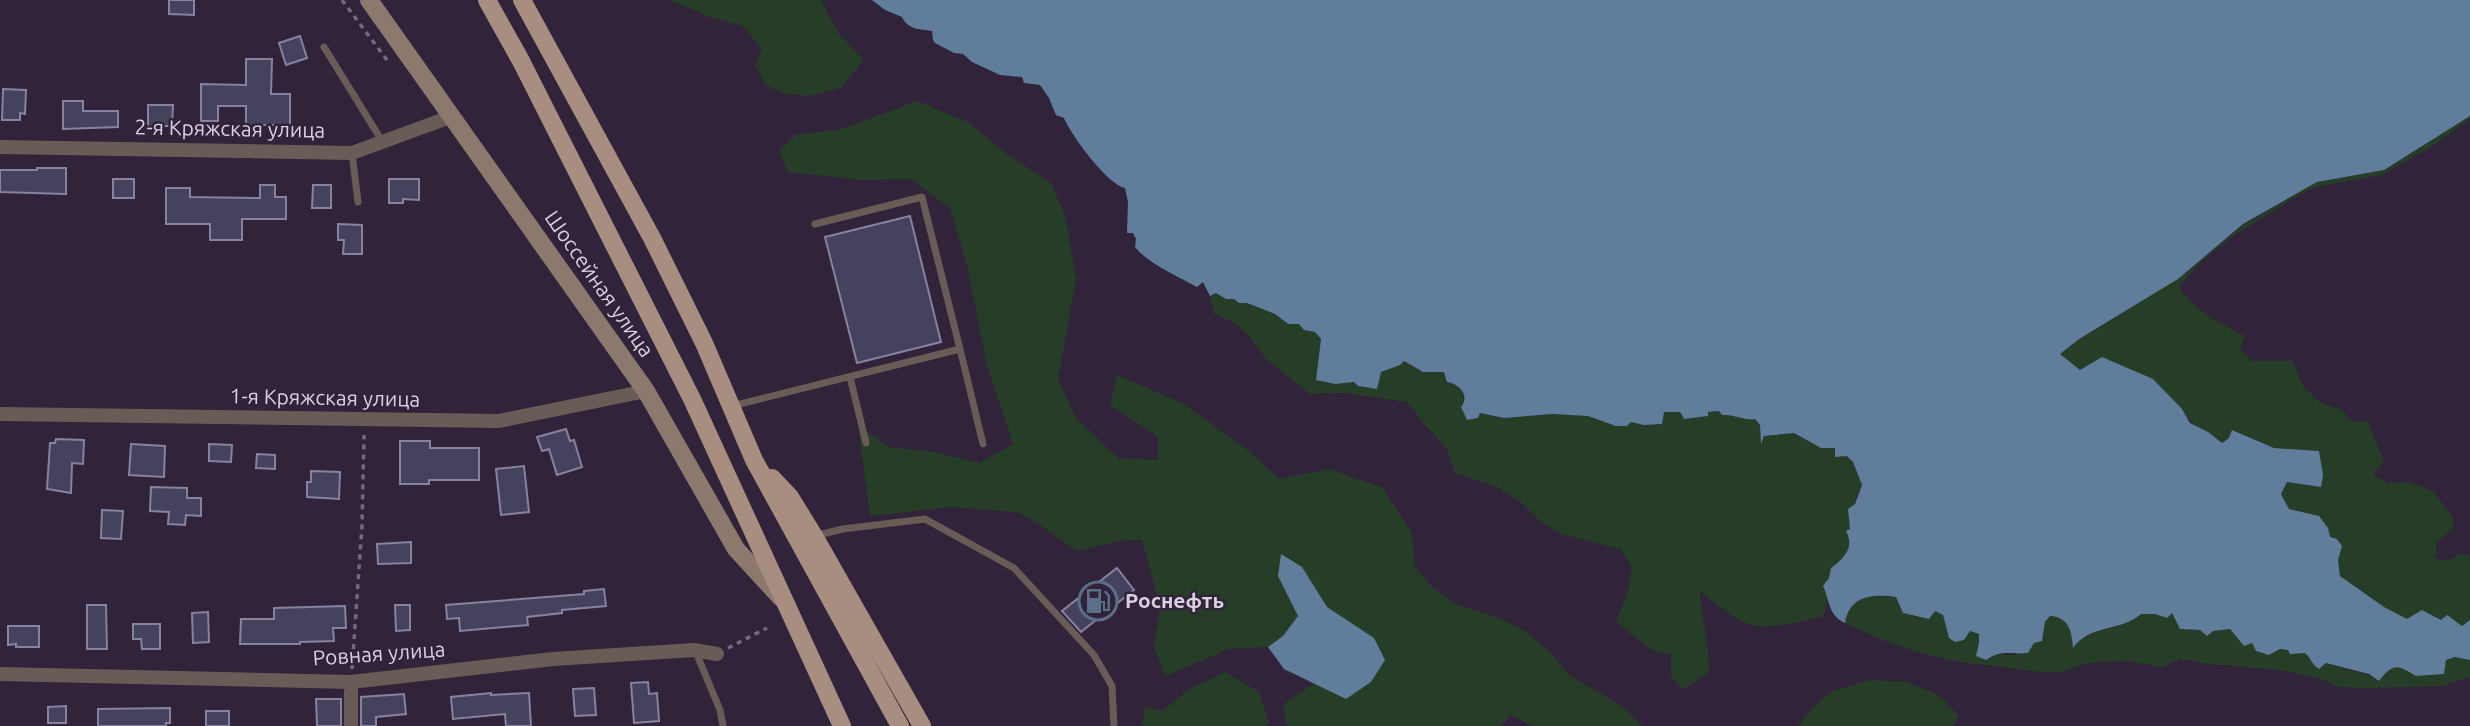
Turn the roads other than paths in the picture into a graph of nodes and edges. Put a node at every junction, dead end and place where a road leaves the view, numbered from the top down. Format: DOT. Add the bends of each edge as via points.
graph roads {
  1 [pos="369,0"];
  2 [pos="487,0"];
  3 [pos="522,0"];
  4 [pos="324,47"];
  5 [pos="453,116"];
  6 [pos="383,142"];
  7 [pos="0,147"];
  8 [pos="352,152"];
  9 [pos="358,202"];
  10 [pos="815,223"];
  11 [pos="960,349"];
  12 [pos="850,377"];
  13 [pos="646,391"];
  14 [pos="731,406"];
  15 [pos="0,414"];
  16 [pos="866,443"];
  17 [pos="983,444"];
  18 [pos="754,460"];
  19 [pos="814,536"];
  20 [pos="782,598"];
  21 [pos="694,650"];
  22 [pos="717,654"];
  23 [pos="0,674"];
  24 [pos="351,682"];
  25 [pos="351,726"];
  26 [pos="723,726"];
  27 [pos="842,726"];
  28 [pos="900,726"];
  29 [pos="922,726"];
  30 [pos="1114,726"];
  1 -- 5 [label="main road, Шоссейная улица"];
  2 -- 20 [label="main road, Шоссейная улица" via="692,399"];
  3 -- 14 [label="main road" via="652,238"];
  4 -- 6 [label="lane"];
  5 -- 6 [label="street, 2-я Кряжская улица"];
  5 -- 13 [label="main road, Шоссейная улица"];
  6 -- 8 [label="street, 2-я Кряжская улица"];
  7 -- 8 [label="street, 2-я Кряжская улица"];
  8 -- 9 [label="lane"];
  10 -- 11 [label="lane" via="922,197"];
  11 -- 12 [label="lane"];
  11 -- 17 [label="lane"];
  12 -- 14 [label="lane"];
  12 -- 16 [label="lane"];
  13 -- 15 [label="street, 1-я Кряжская улица" via="499,421"];
  13 -- 20 [label="main road, Шоссейная улица" via="736,549"];
  14 -- 18 [label="main road"];
  18 -- 19 [label="main road" via="790,497"];
  18 -- 28 [label="main road"];
  19 -- 29 [label="main road"];
  19 -- 30 [label="lane" via="925,519 1014,568 1094,655 1112,687"];
  20 -- 27 [label="main road, Шоссейная улица"];
  21 -- 22 [label="street, Ровная улица"];
  21 -- 24 [label="street, Ровная улица" via="553,659"];
  21 -- 26 [label="lane"];
  23 -- 24 [label="street, Ровная улица"];
  24 -- 25 [label="street"];
}
